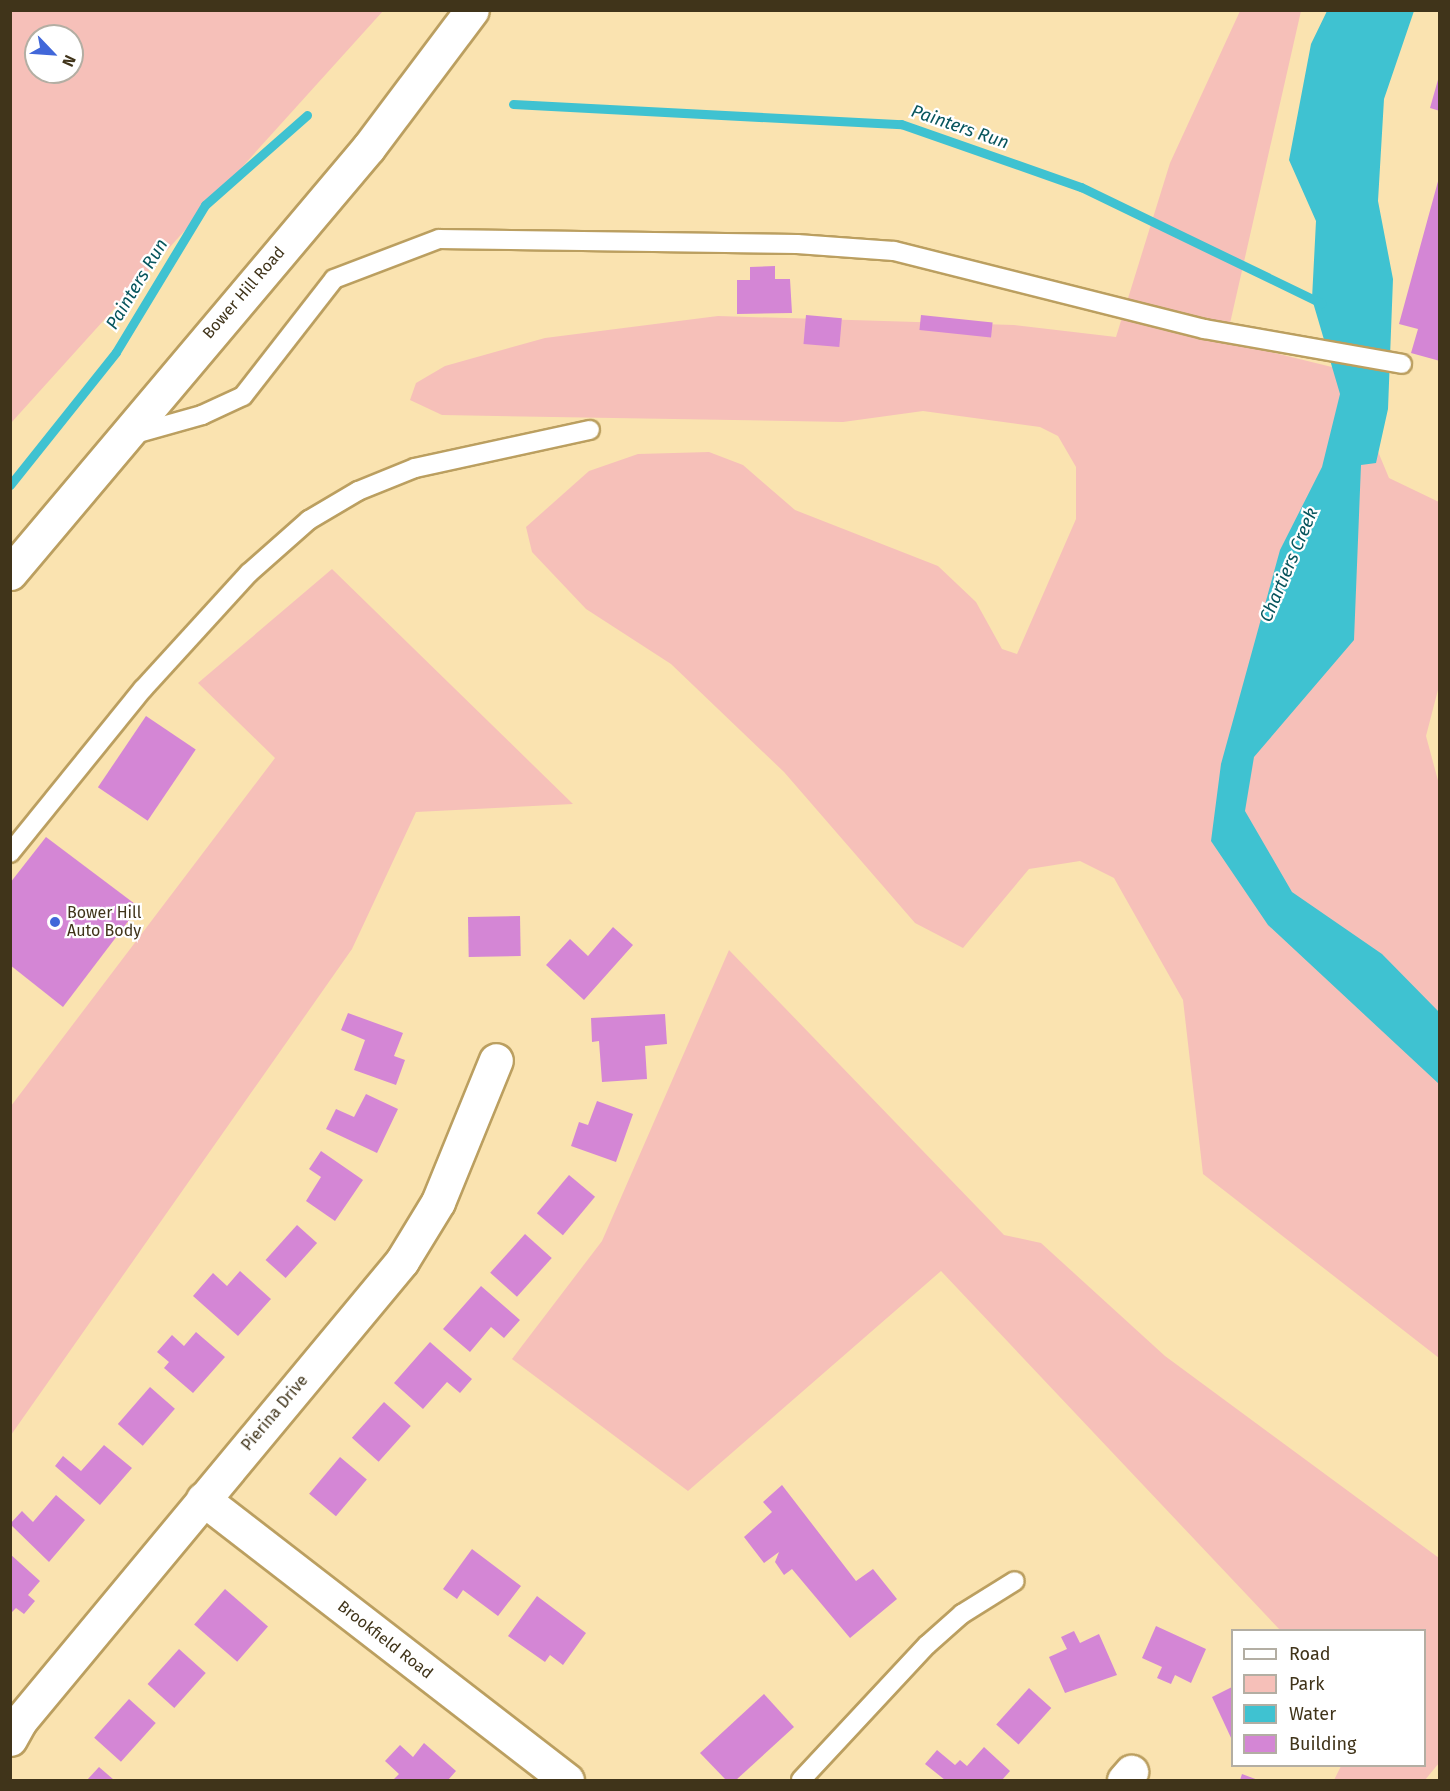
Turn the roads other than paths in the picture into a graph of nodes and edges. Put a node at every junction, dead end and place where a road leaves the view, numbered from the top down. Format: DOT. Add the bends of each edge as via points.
graph roads {
  1 [pos="472,10"];
  2 [pos="1402,363"];
  3 [pos="590,430"];
  4 [pos="120,437"];
  5 [pos="10,573"];
  6 [pos="10,853"];
  7 [pos="496,1060"];
  8 [pos="203,1499"];
  9 [pos="1015,1581"];
  10 [pos="10,1739"];
  11 [pos="556,1777"];
  12 [pos="801,1780"];
  1 -- 4 [label="street, Bower Hill Road" via="369,147"];
  2 -- 4 [label="lane" via="1204,329 894,251 797,244 439,239 334,279 243,396 202,415"];
  3 -- 6 [label="lane" via="415,468 358,491 309,520 249,573 143,689"];
  4 -- 5 [label="street, Bower Hill Road"];
  7 -- 8 [label="street, Pierina Drive" via="438,1203 402,1262"];
  8 -- 10 [label="street, Pierina Drive"];
  8 -- 11 [label="street, Brookfield Road"];
  9 -- 12 [label="lane" via="962,1614 927,1645"];
}
